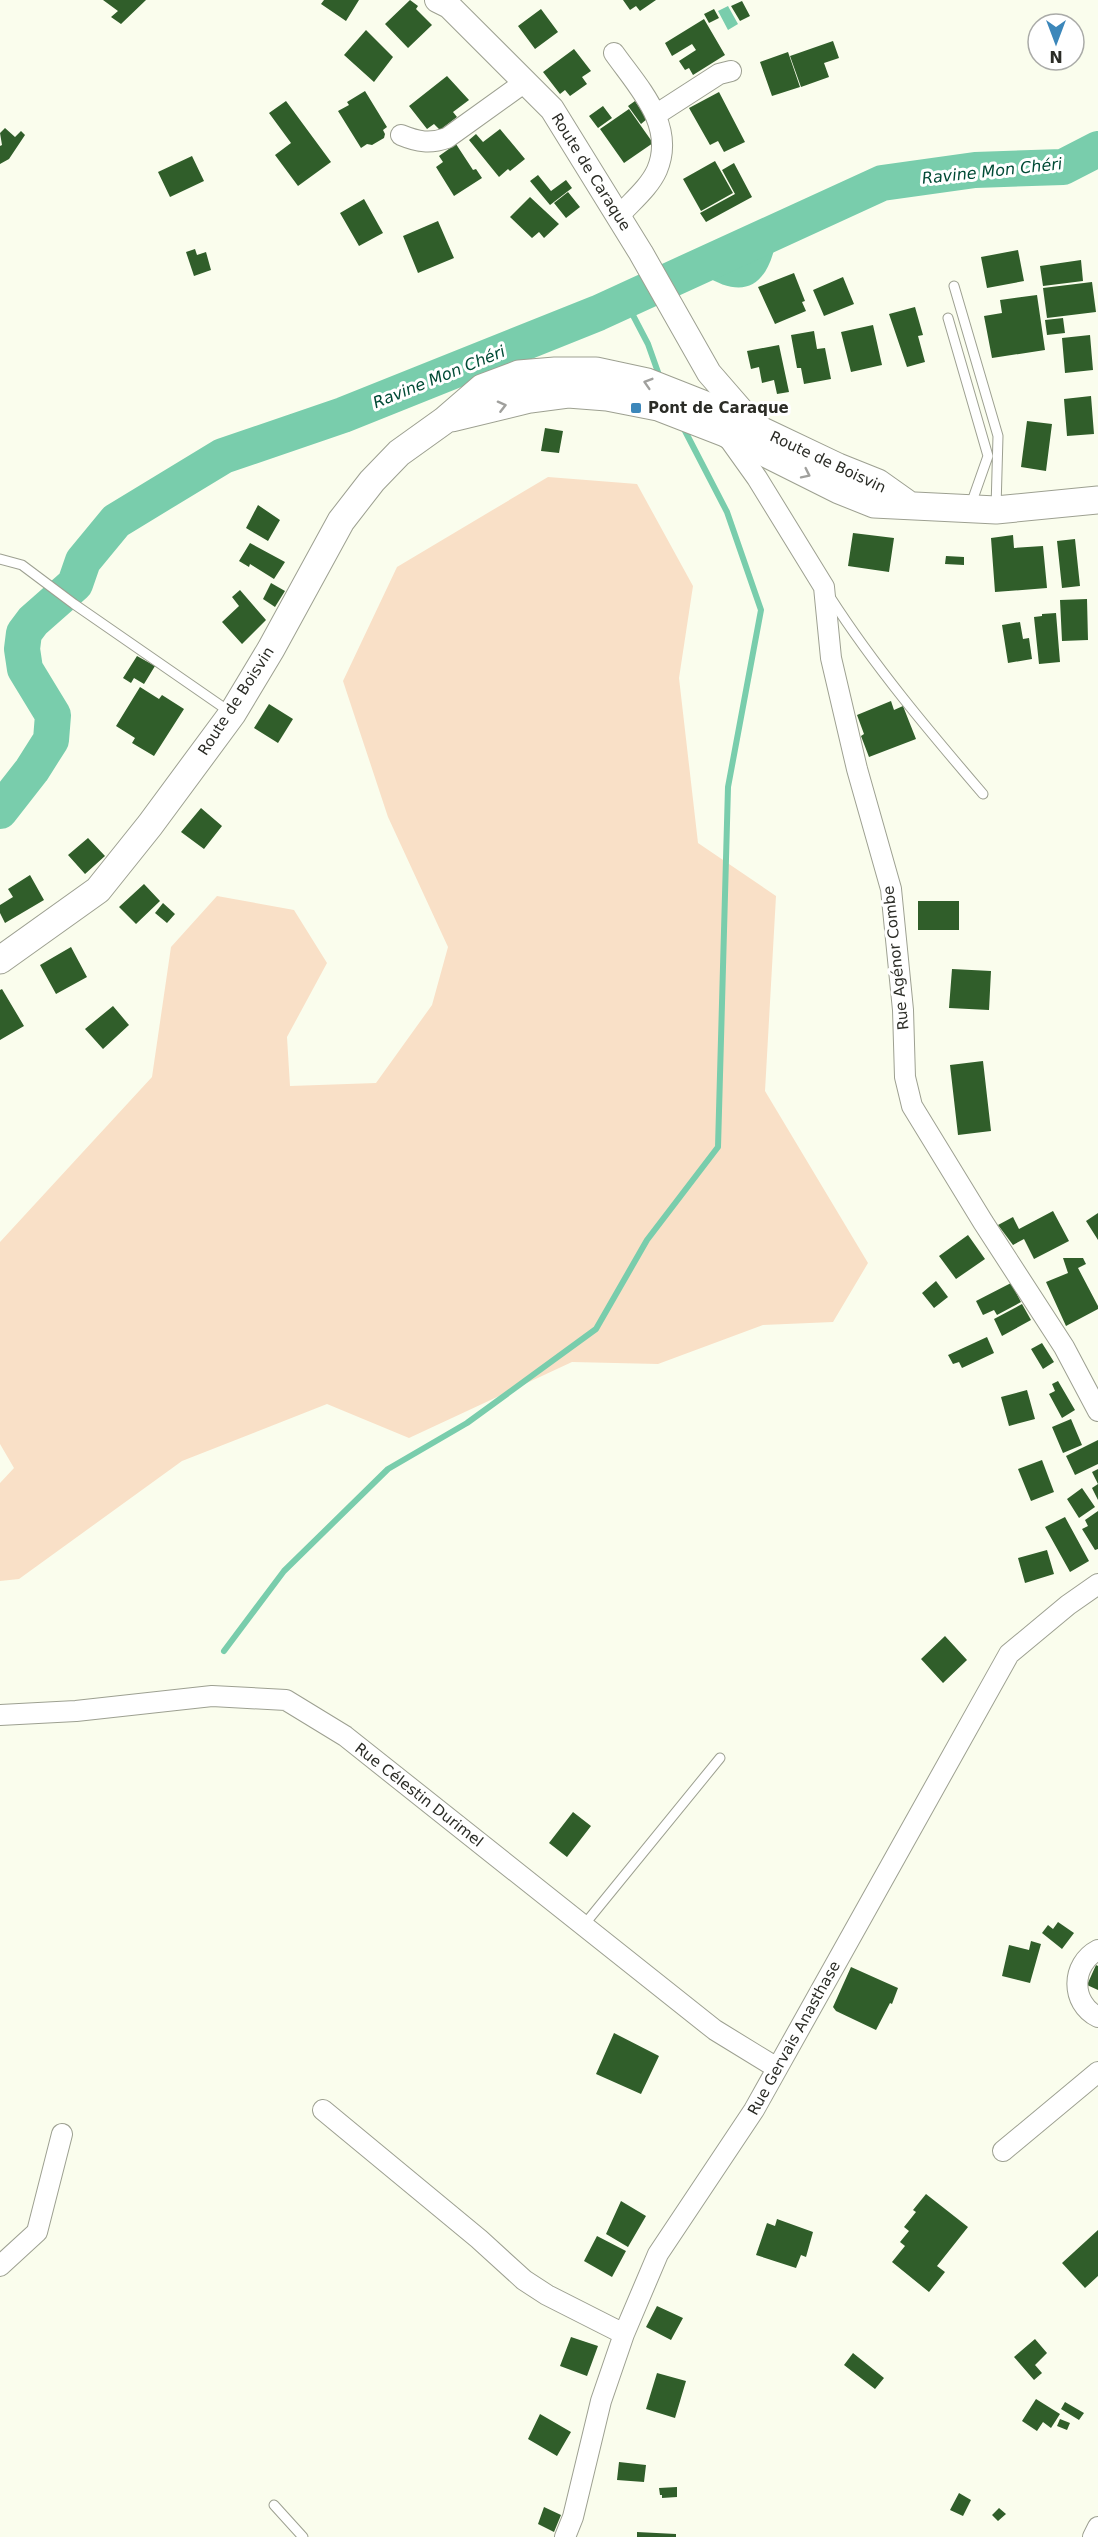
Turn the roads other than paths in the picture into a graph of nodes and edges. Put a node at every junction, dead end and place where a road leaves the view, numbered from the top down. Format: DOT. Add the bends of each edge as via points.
graph roads {
  1 [pos="447,2"];
  2 [pos="614,53"];
  3 [pos="731,71"];
  4 [pos="525,82"];
  5 [pos="657,114"];
  6 [pos="401,135"];
  7 [pos="618,216"];
  8 [pos="954,286"];
  9 [pos="948,318"];
  10 [pos="710,373"];
  11 [pos="722,422"];
  12 [pos="758,430"];
  13 [pos="763,467"];
  14 [pos="1098,500"];
  15 [pos="909,505"];
  16 [pos="969,509"];
  17 [pos="996,510"];
  18 [pos="0,559"];
  19 [pos="824,587"];
  20 [pos="232,714"];
  21 [pos="983,794"];
  22 [pos="0,960"];
  23 [pos="1098,1411"];
  24 [pos="1098,1584"];
  25 [pos="0,1714"];
  26 [pos="720,1758"];
  27 [pos="584,1925"];
  28 [pos="1098,1950"];
  29 [pos="1098,2017"];
  30 [pos="777,2068"];
  31 [pos="1098,2072"];
  32 [pos="323,2110"];
  33 [pos="62,2134"];
  34 [pos="1003,2151"];
  35 [pos="0,2265"];
  36 [pos="624,2334"];
  37 [pos="274,2505"];
  38 [pos="1098,2528"];
  39 [pos="303,2537"];
  40 [pos="565,2537"];
  41 [pos="1093,2537"];
  1 -- 4 [label="street, Route de Caraque"];
  2 -- 5 [label="street"];
  3 -- 5 [label="street" via="719,74"];
  4 -- 6 [label="street" via="447,138 434,143 418,142"];
  4 -- 7 [label="street, Route de Caraque" via="552,109"];
  5 -- 7 [label="street" via="663,146 657,170"];
  7 -- 10 [label="street, Route de Caraque"];
  8 -- 17 [label="lane" via="998,436"];
  9 -- 16 [label="lane" via="988,456"];
  10 -- 11 [label="street, Route de Caraque"];
  10 -- 12 [label="street, Route de Caraque"];
  11 -- 12 [label="main road, Route de Boisvin"];
  11 -- 13 [label="main road, Route de Boisvin"];
  11 -- 20 [label="main road, Route de Boisvin" via="647,382 596,371 519,374 482,388 399,453 341,521"];
  12 -- 13 [label="street, Route de Caraque"];
  12 -- 15 [label="main road, Route de Boisvin" via="878,483"];
  13 -- 15 [label="main road, Route de Boisvin, one-way" via="874,504"];
  13 -- 19 [label="street, Rue Agénor Combe"];
  14 -- 17 [label="main road, Route de Boisvin"];
  15 -- 16 [label="main road, Route de Boisvin"];
  16 -- 17 [label="main road, Route de Boisvin"];
  18 -- 20 [label="lane" via="22,565"];
  19 -- 21 [label="lane" via="853,632"];
  19 -- 23 [label="street, Rue Agénor Combe" via="831,658 856,769 891,890 903,1010 905,1077 912,1106 1064,1347"];
  20 -- 22 [label="main road, Route de Boisvin" via="98,890"];
  24 -- 30 [label="street, Rue Gervais Anasthase" via="1009,1654"];
  25 -- 27 [label="street, Rue Célestin Durimel" via="76,1711 212,1696 286,1700 345,1736"];
  26 -- 27 [label="lane"];
  27 -- 30 [label="street, Rue Célestin Durimel" via="715,2030"];
  28 -- 29 [label="street" via="1083,1962 1077,1976 1077,1991 1082,2004"];
  30 -- 36 [label="street, Rue Gervais Anasthase" via="754,2110 658,2254"];
  31 -- 34 [label="street"];
  32 -- 36 [label="street" via="524,2280"];
  33 -- 35 [label="street" via="37,2232"];
  36 -- 40 [label="street, Rue Gervais Anasthase" via="601,2401"];
  37 -- 39 [label="lane"];
  38 -- 41 [label="street"];
}
